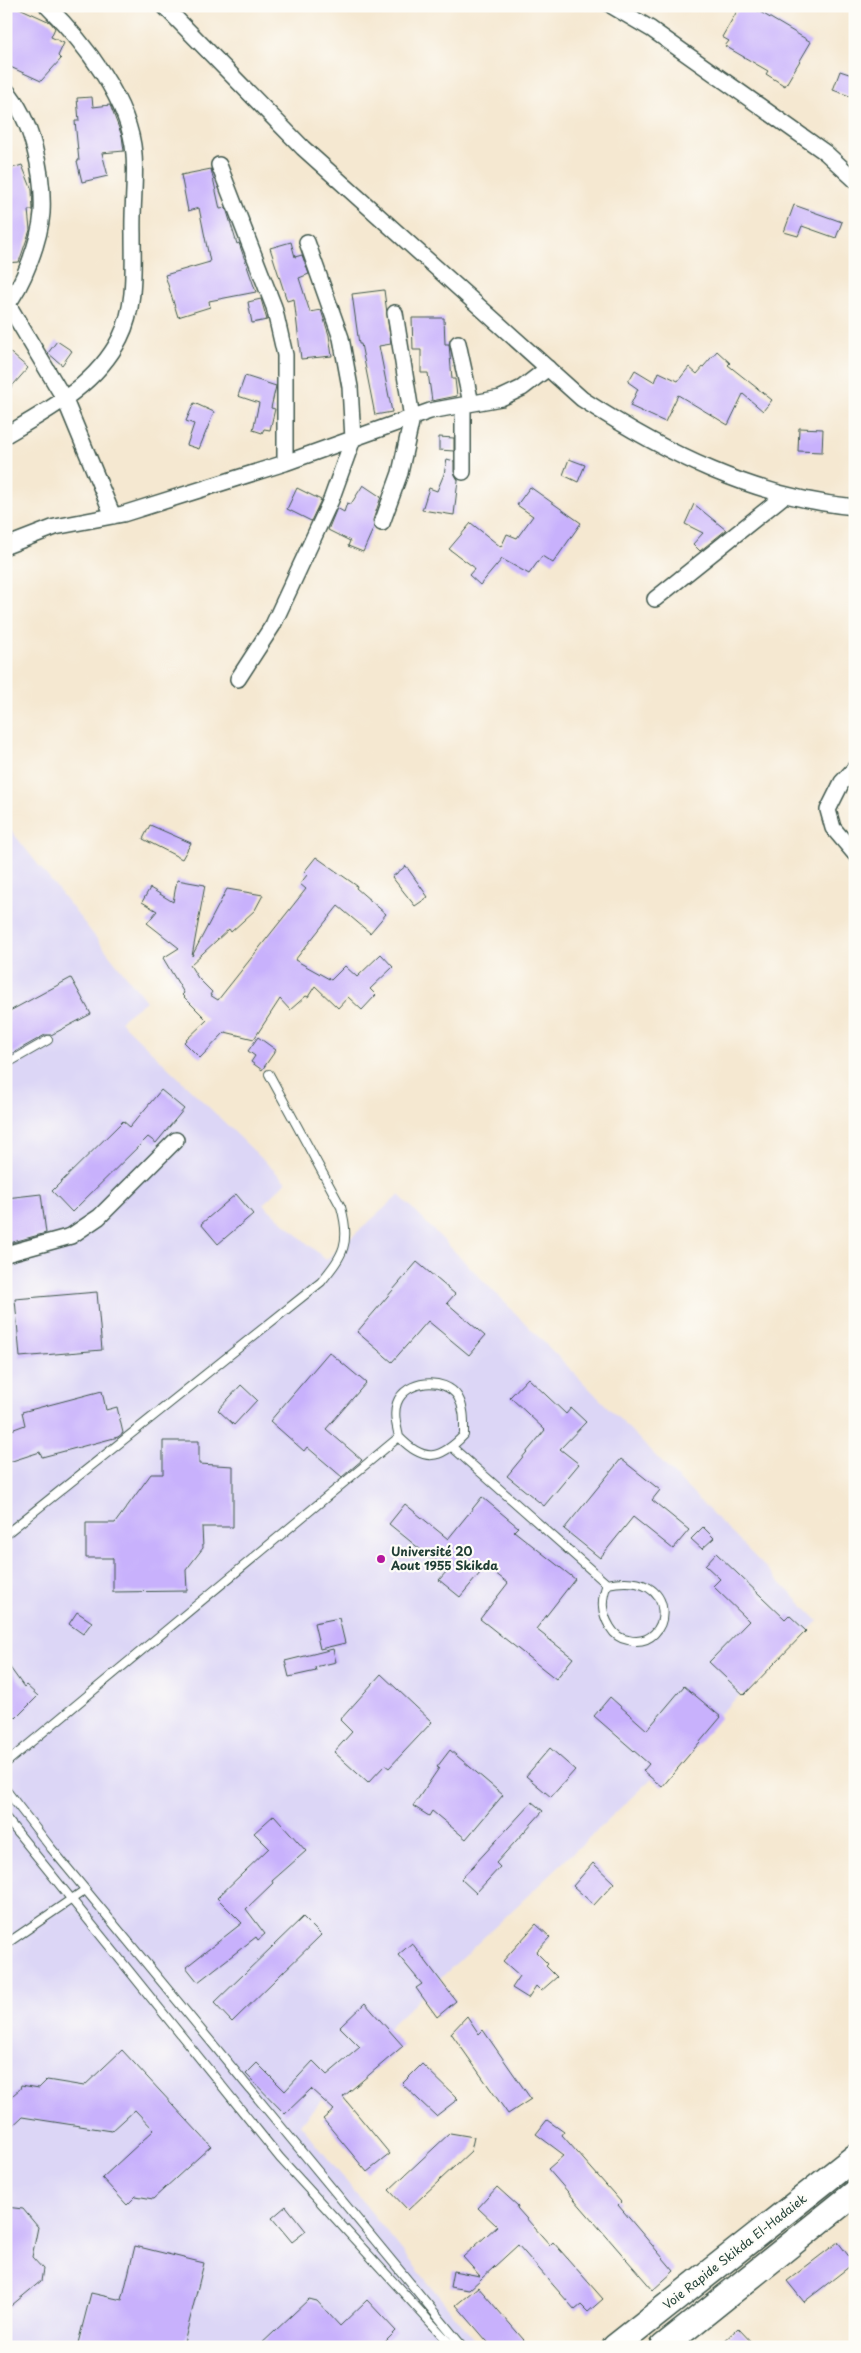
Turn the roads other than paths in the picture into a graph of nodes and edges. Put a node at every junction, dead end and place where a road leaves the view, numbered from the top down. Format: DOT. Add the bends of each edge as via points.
graph roads {
  1 [pos="47,6"];
  2 [pos="164,6"];
  3 [pos="612,6"];
  4 [pos="6,90"];
  5 [pos="219,165"];
  6 [pos="855,180"];
  7 [pos="307,242"];
  8 [pos="7,304"];
  9 [pos="395,313"];
  10 [pos="458,343"];
  11 [pos="548,368"];
  12 [pos="64,400"];
  13 [pos="467,404"];
  14 [pos="412,418"];
  15 [pos="6,435"];
  16 [pos="352,439"];
  17 [pos="285,464"];
  18 [pos="463,472"];
  19 [pos="784,495"];
  20 [pos="855,507"];
  21 [pos="113,516"];
  22 [pos="382,522"];
  23 [pos="6,546"];
  24 [pos="655,599"];
  25 [pos="238,679"];
  26 [pos="855,768"];
  27 [pos="855,854"];
  28 [pos="48,1040"];
  29 [pos="6,1064"];
  30 [pos="269,1074"];
  31 [pos="176,1140"];
  32 [pos="6,1254"];
  33 [pos="399,1438"];
  34 [pos="452,1447"];
  35 [pos="6,1534"];
  36 [pos="607,1584"];
  37 [pos="6,1763"];
  38 [pos="6,1790"];
  39 [pos="6,1818"];
  40 [pos="85,1890"];
  41 [pos="72,1898"];
  42 [pos="6,1944"];
  43 [pos="855,2157"];
  44 [pos="855,2193"];
  45 [pos="453,2347"];
  46 [pos="463,2347"];
  47 [pos="615,2347"];
  48 [pos="663,2347"];
  1 -- 12 [label="street" via="68,26 98,67 125,116 134,154 134,275 129,316 120,339 105,360"];
  2 -- 11 [label="street" via="303,148"];
  3 -- 6 [label="street" via="651,29 818,148"];
  4 -- 8 [label="street" via="14,98 26,123 37,158 42,213 30,261"];
  5 -- 17 [label="street" via="274,306 285,355"];
  7 -- 16 [label="street" via="341,338 350,387"];
  8 -- 12 [label="street"];
  9 -- 14 [label="street"];
  10 -- 13 [label="street"];
  11 -- 13 [label="street" via="522,388 501,398"];
  11 -- 19 [label="street" via="582,399 626,428 738,481"];
  12 -- 15 [label="street"];
  12 -- 21 [label="street"];
  13 -- 14 [label="street"];
  13 -- 18 [label="street"];
  14 -- 16 [label="street"];
  14 -- 22 [label="street" via="400,473"];
  16 -- 17 [label="street"];
  16 -- 25 [label="street" via="331,500 273,625"];
  17 -- 21 [label="street"];
  19 -- 20 [label="street"];
  19 -- 24 [label="street"];
  21 -- 23 [label="street" via="56,527"];
  26 -- 27 [label="street" via="842,782 828,810 833,828"];
  28 -- 29 [label="lane"];
  30 -- 35 [label="lane" via="341,1207 347,1228 345,1250 321,1282"];
  31 -- 32 [label="street" via="99,1217 70,1236"];
  33 -- 34 [label="lane" via="413,1452 432,1456"];
  33 -- 34 [label="lane" via="395,1418 397,1402 408,1388 438,1384 458,1396 464,1416 464,1435"];
  33 -- 37 [label="lane"];
  34 -- 36 [label="lane"];
  36 -- 36 [label="lane" via="602,1606 604,1618 613,1633 624,1640 637,1642 652,1636 662,1619 661,1599 648,1587 636,1582"];
  38 -- 40 [label="lane"];
  39 -- 41 [label="lane"];
  40 -- 41 [label="lane"];
  40 -- 46 [label="lane"];
  41 -- 42 [label="lane"];
  41 -- 45 [label="lane" via="280,2158"];
  43 -- 47 [label="highway, Voie Rapide Skikda El-Hadaiek"];
  44 -- 48 [label="highway"];
}
